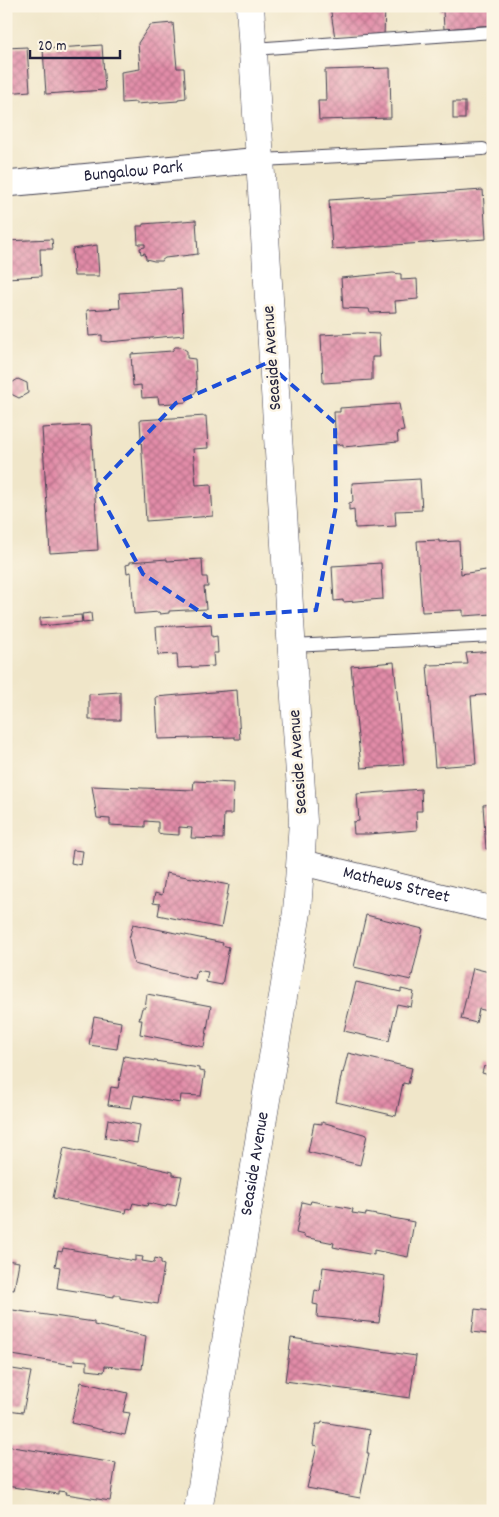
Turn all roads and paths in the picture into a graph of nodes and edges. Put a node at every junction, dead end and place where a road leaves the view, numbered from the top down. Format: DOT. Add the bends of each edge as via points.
graph roads {
  1 [pos="250,6"];
  2 [pos="493,32"];
  3 [pos="253,49"];
  4 [pos="483,149"];
  5 [pos="260,160"];
  6 [pos="6,184"];
  7 [pos="493,636"];
  8 [pos="292,646"];
  9 [pos="300,862"];
  10 [pos="493,909"];
  11 [pos="198,1511"];
  1 -- 3 [label="main road, Seaside Avenue"];
  2 -- 3 [label="lane"];
  3 -- 5 [label="main road, Seaside Avenue"];
  4 -- 5 [label="lane"];
  5 -- 6 [label="street, Bungalow Park"];
  5 -- 8 [label="main road, Seaside Avenue"];
  7 -- 8 [label="lane"];
  8 -- 9 [label="main road, Seaside Avenue" via="303,821"];
  9 -- 10 [label="street, Mathews Street"];
  9 -- 11 [label="main road, Seaside Avenue" via="295,920"];
}
